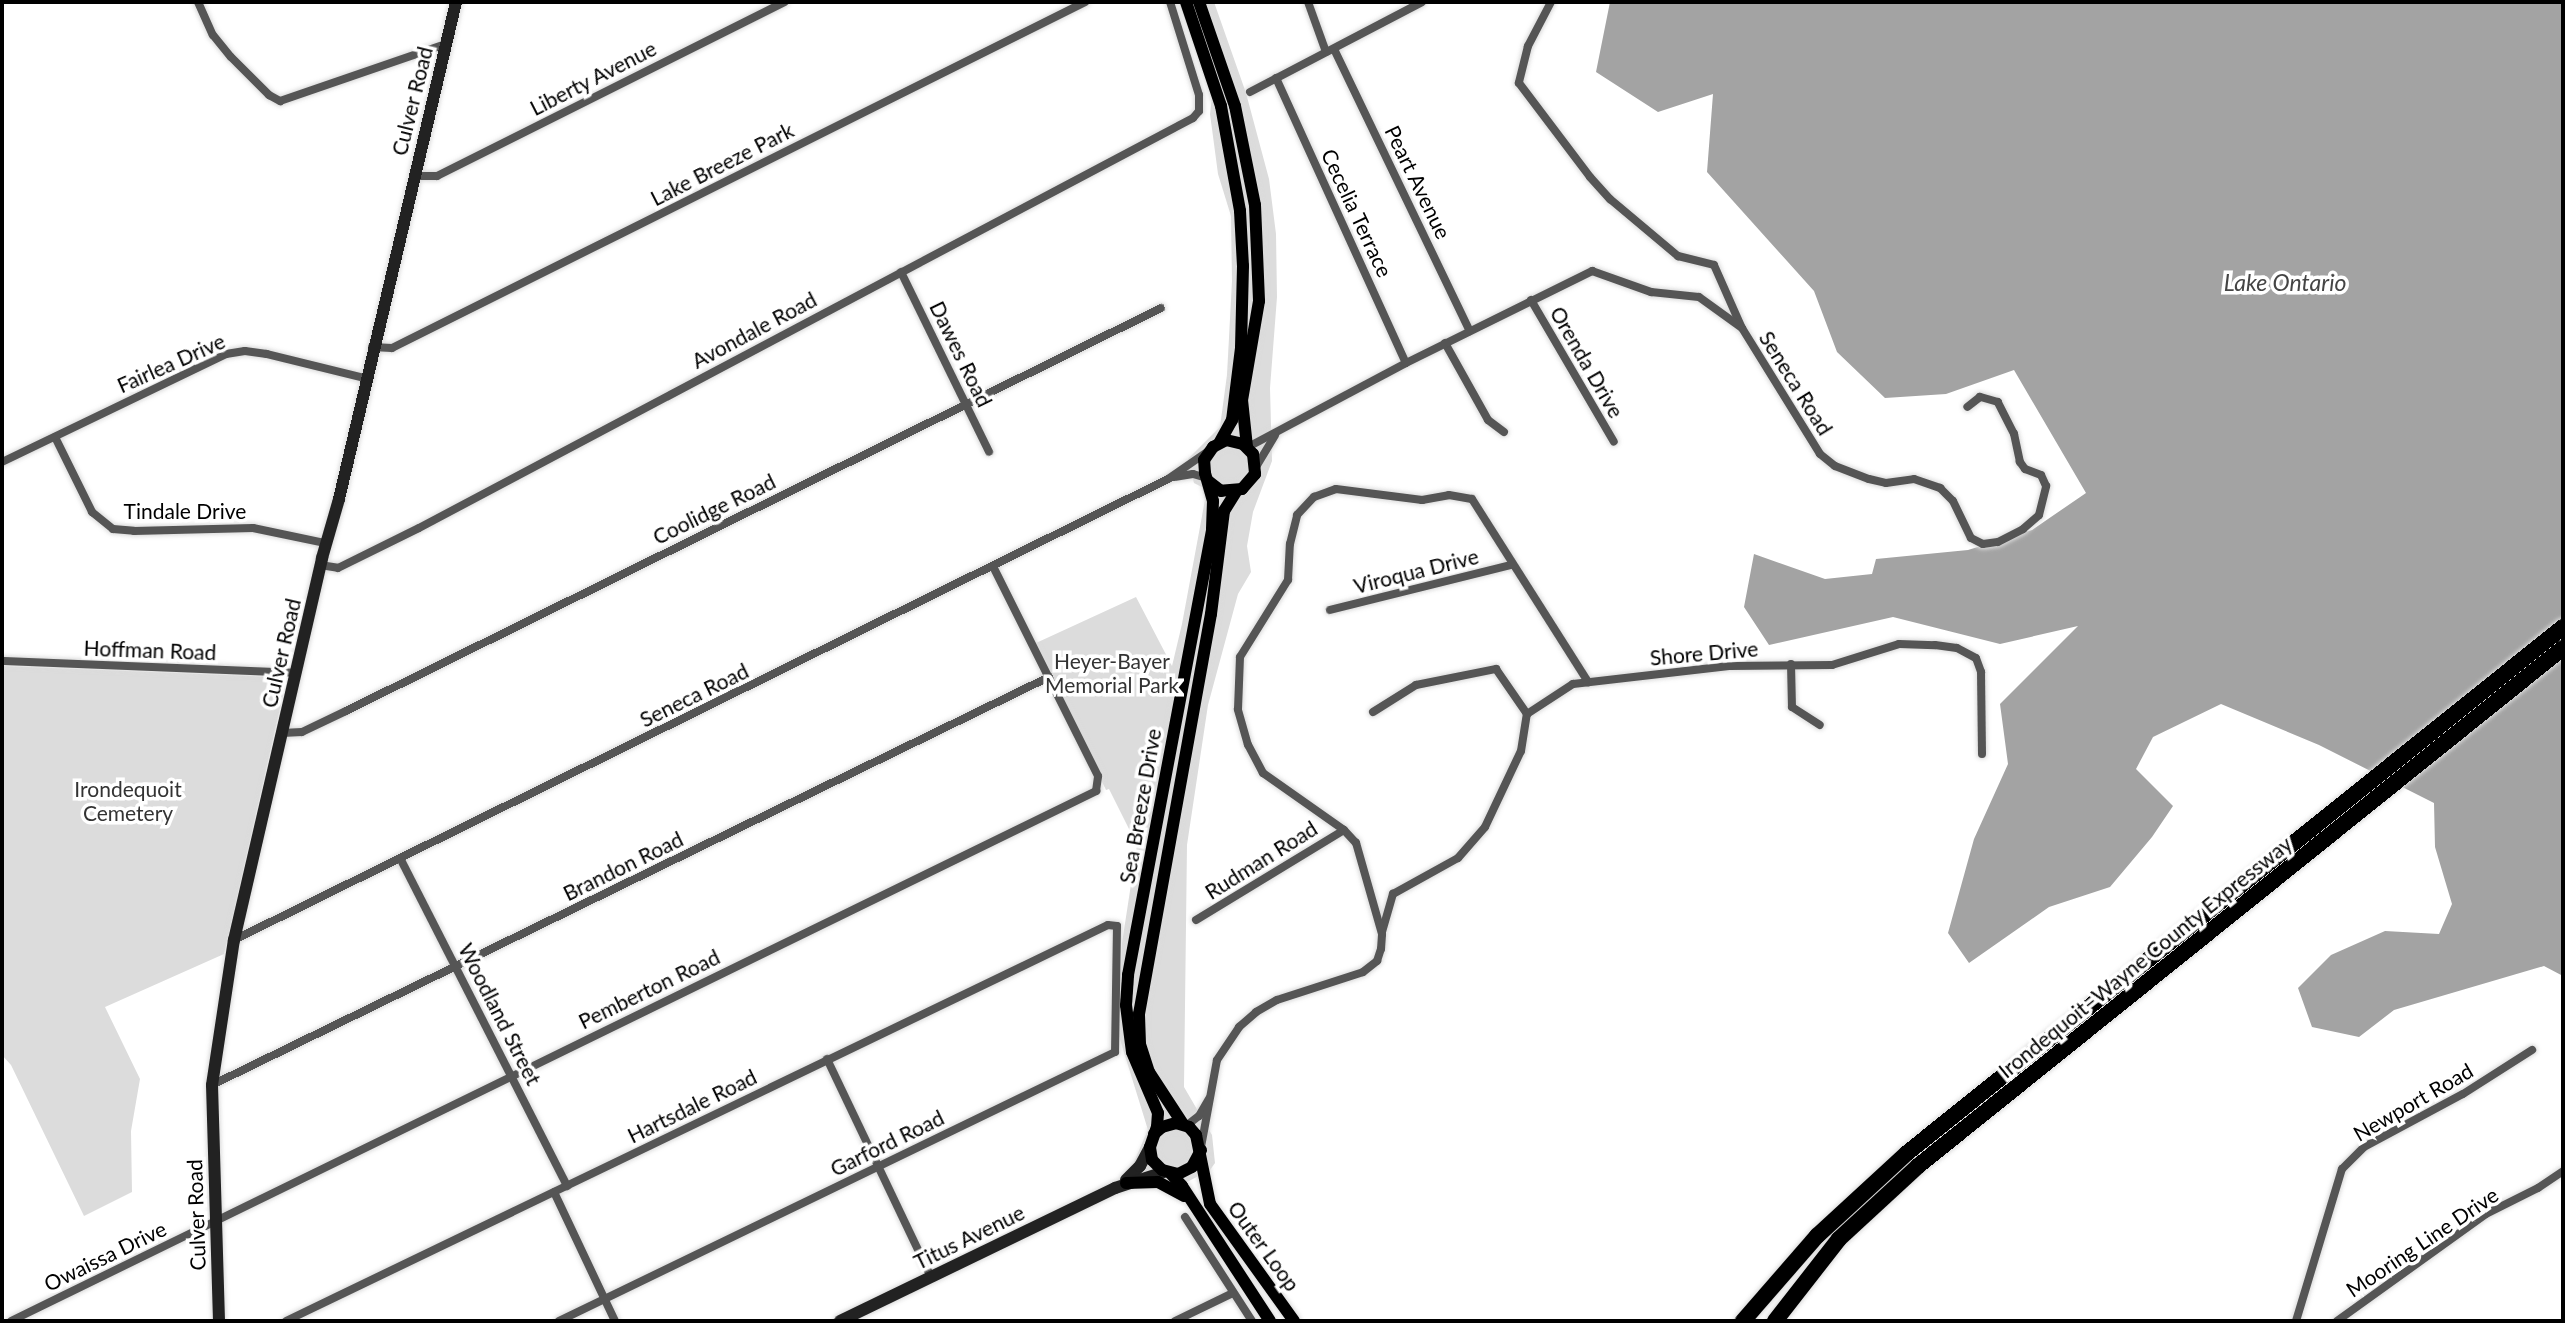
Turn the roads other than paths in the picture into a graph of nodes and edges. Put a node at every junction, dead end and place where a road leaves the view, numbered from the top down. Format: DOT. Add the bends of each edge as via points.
graph roads {
  1 [pos="198,2"];
  2 [pos="456,2"];
  3 [pos="782,2"];
  4 [pos="1085,2"];
  5 [pos="1170,2"];
  6 [pos="1186,2"];
  7 [pos="1199,2"];
  8 [pos="1308,2"];
  9 [pos="1422,2"];
  10 [pos="1551,2"];
  11 [pos="446,44"];
  12 [pos="1330,50"];
  13 [pos="1276,78"];
  14 [pos="1250,93"];
  15 [pos="414,176"];
  16 [pos="901,272"];
  17 [pos="1531,300"];
  18 [pos="1161,308"];
  19 [pos="1742,328"];
  20 [pos="1470,331"];
  21 [pos="1445,343"];
  22 [pos="372,347"];
  23 [pos="1406,363"];
  24 [pos="365,378"];
  25 [pos="966,404"];
  26 [pos="1966,407"];
  27 [pos="1277,432"];
  28 [pos="1504,432"];
  29 [pos="55,437"];
  30 [pos="1220,442"];
  31 [pos="1614,442"];
  32 [pos="1247,447"];
  33 [pos="1209,450"];
  34 [pos="989,452"];
  35 [pos="2,463"];
  36 [pos="1256,467"];
  37 [pos="1168,479"];
  38 [pos="1207,480"];
  39 [pos="1236,492"];
  40 [pos="325,543"];
  41 [pos="320,565"];
  42 [pos="1511,565"];
  43 [pos="993,566"];
  44 [pos="1330,610"];
  45 [pos="2563,627"];
  46 [pos="2563,648"];
  47 [pos="2,661"];
  48 [pos="1791,664"];
  49 [pos="296,673"];
  50 [pos="1049,677"];
  51 [pos="1588,682"];
  52 [pos="1373,712"];
  53 [pos="1527,713"];
  54 [pos="1820,725"];
  55 [pos="282,733"];
  56 [pos="1982,754"];
  57 [pos="1344,830"];
  58 [pos="2305,845"];
  59 [pos="401,860"];
  60 [pos="1196,920"];
  61 [pos="1115,924"];
  62 [pos="1382,934"];
  63 [pos="234,940"];
  64 [pos="456,967"];
  65 [pos="2532,1050"];
  66 [pos="827,1059"];
  67 [pos="512,1075"];
  68 [pos="212,1085"];
  69 [pos="1213,1090"];
  70 [pos="1184,1125"];
  71 [pos="1152,1141"];
  72 [pos="1200,1148"];
  73 [pos="879,1166"];
  74 [pos="2563,1171"];
  75 [pos="1167,1173"];
  76 [pos="567,1186"];
  77 [pos="1121,1186"];
  78 [pos="554,1192"];
  79 [pos="1197,1210"];
  80 [pos="1185,1217"];
  81 [pos="215,1222"];
  82 [pos="932,1277"];
  83 [pos="1233,1293"];
  84 [pos="605,1299"];
  85 [pos="1745,1318"];
  86 [pos="10,1321"];
  87 [pos="219,1321"];
  88 [pos="286,1321"];
  89 [pos="559,1321"];
  90 [pos="615,1321"];
  91 [pos="840,1321"];
  92 [pos="1175,1321"];
  93 [pos="1252,1321"];
  94 [pos="1270,1321"];
  95 [pos="1294,1321"];
  96 [pos="1775,1321"];
  97 [pos="2296,1321"];
  98 [pos="2337,1321"];
  1 -- 11 [label="street" via="213,35 231,57 268,95 280,101"];
  2 -- 11 [label="main road, Culver Road"];
  3 -- 15 [label="street, Liberty Avenue" via="437,176"];
  4 -- 22 [label="street, Lake Breeze Park" via="392,348"];
  5 -- 16 [label="street, Avondale Road" via="1199,95 1199,110 1185,124"];
  6 -- 30 [label="main road" via="1221,106 1240,211 1241,348 1232,420"];
  7 -- 32 [label="main road" via="1235,106 1255,205 1258,301 1242,400"];
  8 -- 12 [label="street, Peart Avenue"];
  9 -- 12 [label="street"];
  10 -- 19 [label="street" via="1528,46 1519,83 1610,199 1678,256 1714,265"];
  11 -- 15 [label="main road, Culver Road"];
  12 -- 13 [label="street"];
  12 -- 20 [label="street, Peart Avenue"];
  13 -- 14 [label="street"];
  13 -- 23 [label="street, Cecelia Terrace"];
  15 -- 22 [label="main road, Culver Road"];
  16 -- 25 [label="street, Dawes Road"];
  16 -- 41 [label="street, Avondale Road" via="407,534 338,568"];
  17 -- 19 [label="street, Seneca Road" via="1592,271 1651,292 1699,297"];
  17 -- 20 [label="street, Seneca Road"];
  17 -- 31 [label="street, Orenda Drive"];
  18 -- 25 [label="street, Coolidge Road"];
  19 -- 26 [label="street, Seneca Road" via="1820,454 1835,466 1869,479 1914,479 1940,488 1953,501 1971,538 1983,544 1997,542 2023,529 2039,514 2046,486 2041,475 2025,469 2020,461 2014,434 1998,402 1980,397"];
  20 -- 21 [label="street, Seneca Road"];
  21 -- 23 [label="street, Seneca Road"];
  21 -- 28 [label="street" via="1489,419"];
  22 -- 24 [label="main road, Culver Road"];
  23 -- 27 [label="street, Seneca Road"];
  24 -- 29 [label="street, Fairlea Drive" via="259,352 226,354"];
  24 -- 40 [label="main road, Culver Road"];
  25 -- 34 [label="street, Dawes Road"];
  25 -- 55 [label="street, Coolidge Road" via="324,722 296,734"];
  27 -- 32 [label="street, Seneca Road"];
  27 -- 36 [label="street"];
  29 -- 35 [label="street, Fairlea Drive"];
  29 -- 40 [label="street, Tindale Drive" via="92,512 113,529 253,528"];
  30 -- 32 [label="main road" via="1232,440"];
  30 -- 33 [label="main road"];
  32 -- 36 [label="main road"];
  33 -- 37 [label="street, Seneca Road"];
  33 -- 38 [label="main road" via="1204,460"];
  36 -- 39 [label="main road" via="1252,480"];
  37 -- 38 [label="street, Seneca Road" via="1193,474"];
  37 -- 43 [label="street, Seneca Road"];
  38 -- 39 [label="main road" via="1221,491"];
  38 -- 71 [label="main road, Sea Breeze Drive" via="1214,506 1212,529 1126,992 1132,1052 1157,1110"];
  39 -- 70 [label="main road, Sea Breeze Drive" via="1224,511 1139,1014 1140,1044 1149,1072"];
  40 -- 41 [label="main road, Culver Road"];
  41 -- 49 [label="main road, Culver Road"];
  42 -- 44 [label="street, Viroqua Drive"];
  42 -- 51 [label="street"];
  42 -- 57 [label="street" via="1472,499 1448,495 1422,500 1336,489 1314,497 1297,515 1288,580 1240,657 1238,709 1248,745 1263,773"];
  43 -- 50 [label="street"];
  43 -- 59 [label="street, Seneca Road"];
  45 -- 58 [label="highway"];
  46 -- 58 [label="highway, Irondequoit–Wayne County Expressway"];
  47 -- 49 [label="street, Hoffman Road"];
  48 -- 51 [label="street, Shore Drive"];
  48 -- 54 [label="street" via="1792,707"];
  48 -- 56 [label="street, Shore Drive" via="1832,665 1899,644 1965,651 1976,658 1981,672"];
  49 -- 55 [label="main road, Culver Road"];
  50 -- 64 [label="street, Brandon Road"];
  50 -- 67 [label="street, Pemberton Road" via="1098,776 1098,788"];
  51 -- 53 [label="street, Shore Drive" via="1573,684"];
  52 -- 53 [label="street" via="1416,685 1496,669"];
  53 -- 62 [label="street" via="1521,751 1485,827 1458,858 1393,894"];
  55 -- 63 [label="main road, Culver Road"];
  57 -- 60 [label="street, Rudman Road"];
  57 -- 62 [label="street" via="1356,843"];
  58 -- 85 [label="highway, Irondequoit–Wayne County Expressway" via="1907,1153 1850,1204"];
  58 -- 96 [label="highway, Irondequoit–Wayne County Expressway" via="1872,1207 1829,1250"];
  59 -- 63 [label="street, Seneca Road"];
  59 -- 64 [label="street, Woodland Street"];
  61 -- 66 [label="street, Hartsdale Road"];
  61 -- 73 [label="street, Garford Road" via="1119,932 1115,1052"];
  62 -- 69 [label="street" via="1379,957 1367,970 1277,1000 1247,1019 1219,1056"];
  63 -- 68 [label="main road, Culver Road"];
  64 -- 67 [label="street, Woodland Street"];
  64 -- 68 [label="street, Brandon Road"];
  65 -- 97 [label="street, Newport Road" via="2463,1094 2364,1147 2342,1169"];
  66 -- 73 [label="street"];
  66 -- 76 [label="street, Hartsdale Road"];
  67 -- 76 [label="street, Woodland Street"];
  67 -- 81 [label="street, Pemberton Road"];
  68 -- 81 [label="main road, Culver Road"];
  69 -- 70 [label="street" via="1202,1113"];
  69 -- 72 [label="street"];
  70 -- 71 [label="main road" via="1168,1124"];
  70 -- 72 [label="main road" via="1196,1135"];
  71 -- 75 [label="main road" via="1152,1160"];
  71 -- 77 [label="main road, Titus Avenue" via="1140,1166"];
  72 -- 75 [label="main road" via="1198,1161 1189,1170"];
  72 -- 95 [label="main road, Outer Loop" via="1210,1204"];
  73 -- 82 [label="street"];
  73 -- 84 [label="street, Garford Road"];
  74 -- 98 [label="street, Mooring Line Drive" via="2486,1214"];
  75 -- 77 [label="main road, Titus Avenue"];
  75 -- 79 [label="main road, Outer Loop"];
  76 -- 78 [label="street, Hartsdale Road"];
  77 -- 79 [label="main road" via="1161,1182"];
  77 -- 82 [label="main road, Titus Avenue"];
  78 -- 84 [label="street"];
  78 -- 88 [label="street, Hartsdale Road"];
  79 -- 94 [label="main road, Outer Loop"];
  80 -- 83 [label="street"];
  81 -- 86 [label="street, Owaissa Drive"];
  81 -- 87 [label="main road, Culver Road"];
  82 -- 91 [label="main road, Titus Avenue"];
  83 -- 92 [label="street"];
  83 -- 93 [label="street"];
  84 -- 89 [label="street, Garford Road"];
  84 -- 90 [label="street"];
}
